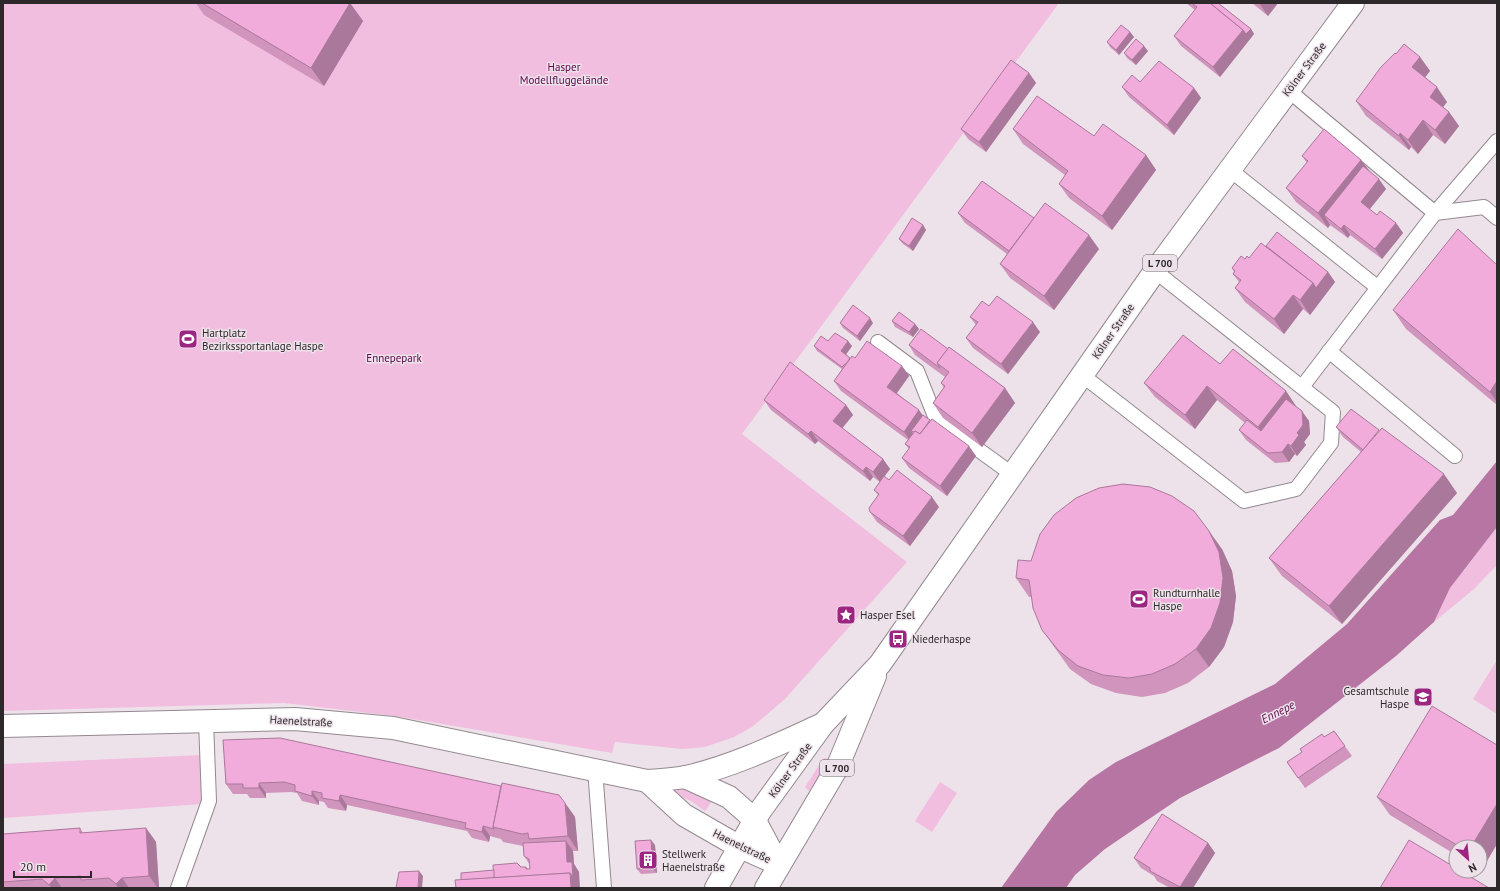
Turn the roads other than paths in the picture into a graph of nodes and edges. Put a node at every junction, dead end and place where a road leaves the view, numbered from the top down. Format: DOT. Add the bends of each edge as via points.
graph roads {
  1 [pos="1354,3"];
  2 [pos="1288,90"];
  3 [pos="1497,141"];
  4 [pos="1229,169"];
  5 [pos="1435,213"];
  6 [pos="1497,218"];
  7 [pos="1155,271"];
  8 [pos="1377,287"];
  9 [pos="878,342"];
  10 [pos="1329,351"];
  11 [pos="1082,375"];
  12 [pos="1302,386"];
  13 [pos="1455,456"];
  14 [pos="1012,474"];
  15 [pos="880,664"];
  16 [pos="206,721"];
  17 [pos="823,724"];
  18 [pos="3,726"];
  19 [pos="595,769"];
  20 [pos="685,777"];
  21 [pos="647,781"];
  22 [pos="754,819"];
  23 [pos="738,846"];
  24 [pos="778,864"];
  25 [pos="178,888"];
  26 [pos="604,888"];
  27 [pos="716,888"];
  28 [pos="766,888"];
  1 -- 2 [label="main road, Kölner Straße / L 700"];
  2 -- 4 [label="main road, Kölner Straße / L 700"];
  2 -- 5 [label="lane"];
  3 -- 5 [label="lane"];
  4 -- 7 [label="main road, Kölner Straße / L 700"];
  4 -- 8 [label="lane"];
  5 -- 6 [label="lane" via="1484,207"];
  5 -- 8 [label="lane"];
  7 -- 11 [label="main road, Kölner Straße / L 700"];
  7 -- 12 [label="lane"];
  8 -- 10 [label="lane"];
  9 -- 14 [label="lane" via="917,371 936,419"];
  10 -- 12 [label="lane"];
  10 -- 13 [label="lane"];
  11 -- 12 [label="lane" via="1244,501 1296,489 1331,443 1333,412"];
  11 -- 14 [label="main road, Kölner Straße / L 700"];
  14 -- 15 [label="main road, Kölner Straße / L 700"];
  15 -- 17 [label="main road, Kölner Straße / L 700"];
  15 -- 24 [label="main road, Kölner Straße / L 700" via="837,768"];
  16 -- 18 [label="main road, Haenelstraße"];
  16 -- 19 [label="main road, Haenelstraße" via="295,719 393,728"];
  16 -- 25 [label="lane" via="209,801"];
  17 -- 20 [label="main road, L 700" via="750,756"];
  17 -- 22 [label="main road, Kölner Straße / L 700"];
  19 -- 21 [label="main road, Haenelstraße"];
  19 -- 26 [label="lane"];
  20 -- 21 [label="main road, Haenelstraße"];
  20 -- 22 [label="main road, Haenelstraße" via="729,797"];
  21 -- 23 [label="main road, Haenelstraße" via="684,815"];
  22 -- 23 [label="main road, Kölner Straße / L 700"];
  22 -- 24 [label="main road, Haenelstraße"];
  23 -- 24 [label="main road, Haenelstraße"];
  23 -- 27 [label="main road, Kölner Straße / L 700"];
  24 -- 28 [label="main road, Kölner Straße / L 700"];
}
